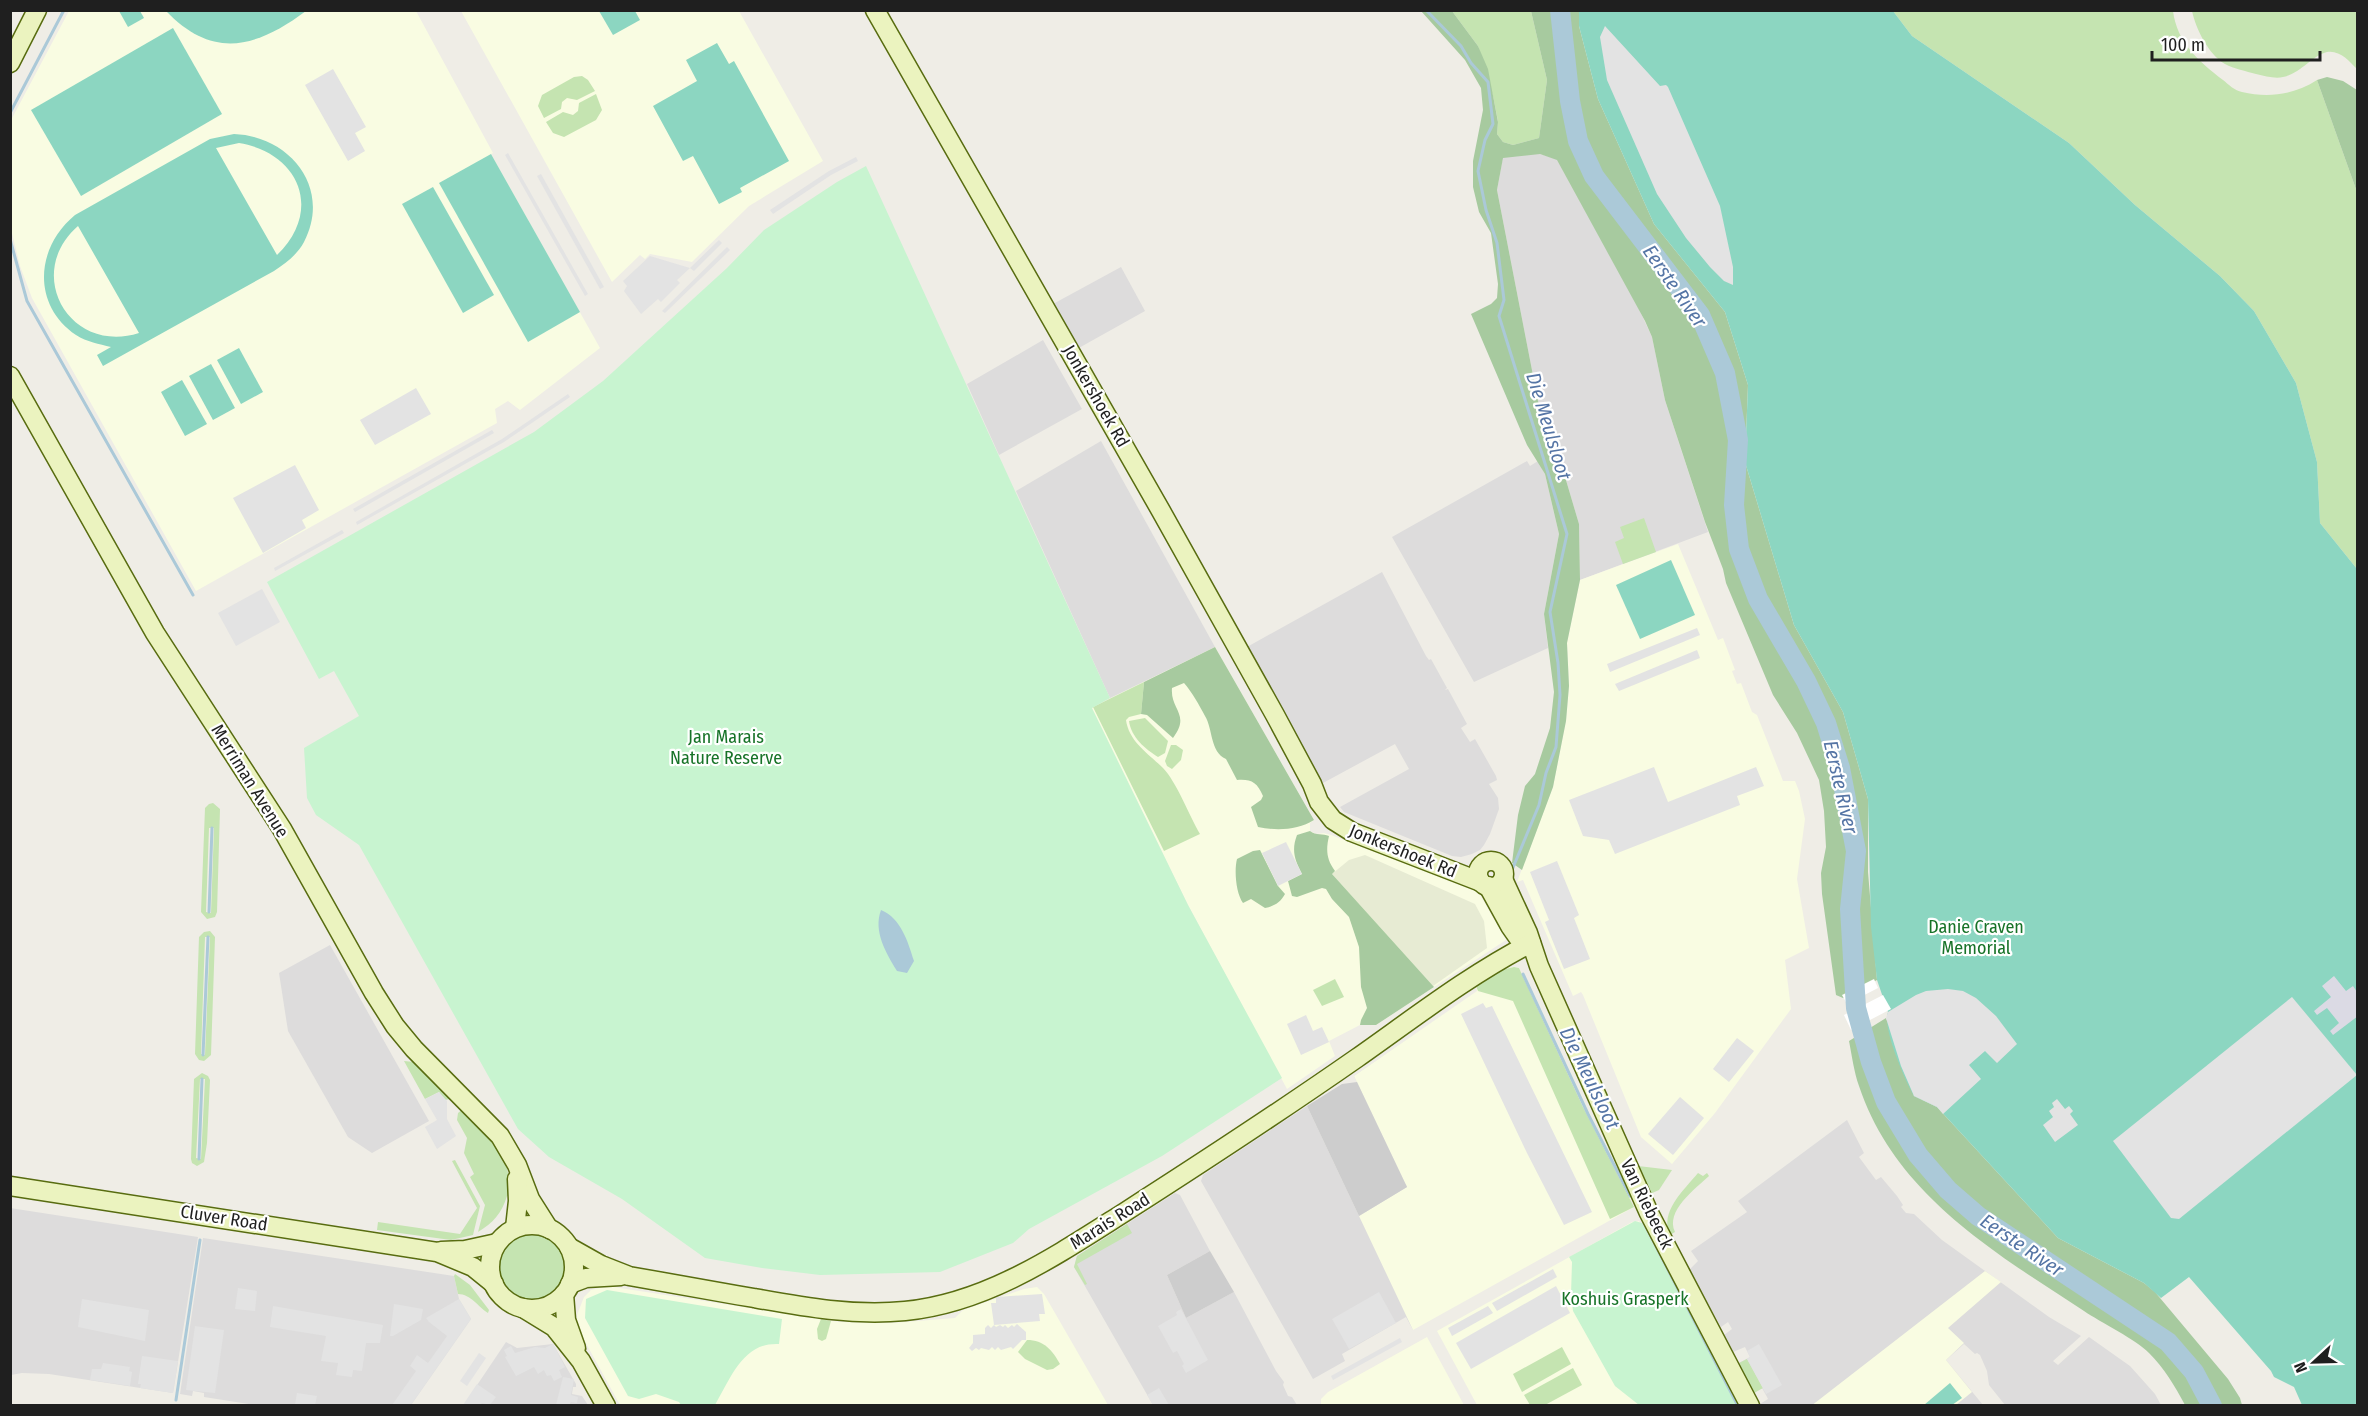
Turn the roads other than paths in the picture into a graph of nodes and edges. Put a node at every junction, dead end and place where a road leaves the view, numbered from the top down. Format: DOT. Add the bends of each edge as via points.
graph roads {
  1 [pos="37,10"];
  2 [pos="875,10"];
  3 [pos="10,63"];
  4 [pos="10,376"];
  5 [pos="1488,879"];
  6 [pos="1528,945"];
  7 [pos="517,1165"];
  8 [pos="10,1186"];
  9 [pos="515,1228"];
  10 [pos="549,1228"];
  11 [pos="497,1243"];
  12 [pos="568,1247"];
  13 [pos="437,1252"];
  14 [pos="629,1276"];
  15 [pos="494,1284"];
  16 [pos="567,1289"];
  17 [pos="522,1307"];
  18 [pos="581,1361"];
  19 [pos="606,1406"];
  20 [pos="1750,1406"];
  1 -- 3 [label="street"];
  2 -- 5 [label="street, Jonkershoek Rd" via="1156,501 1319,802 1333,820 1365,838"];
  4 -- 7 [label="street, Merriman Avenue" via="155,633 282,830 379,1002 414,1049 500,1136"];
  5 -- 6 [label="street, Van Riebeeck" via="1510,926"];
  6 -- 14 [label="street, Marais Road" via="1461,985 1181,1176 1046,1261 987,1289 942,1305 862,1313 814,1309"];
  6 -- 20 [label="street, Van Riebeeck" via="1649,1213"];
  7 -- 9 [label="street, Merriman Avenue"];
  7 -- 10 [label="street, Merriman Avenue" via="530,1199"];
  8 -- 13 [label="street, Cluver Road"];
  9 -- 10 [label="street"];
  9 -- 11 [label="street"];
  10 -- 12 [label="street"];
  11 -- 13 [label="street, Cluver Road"];
  11 -- 15 [label="street" via="490,1267"];
  12 -- 14 [label="street, Marais Road"];
  12 -- 16 [label="street" via="574,1265"];
  13 -- 15 [label="street, Cluver Road" via="473,1267"];
  14 -- 16 [label="street, Marais Road" via="600,1276"];
  15 -- 17 [label="street" via="505,1299"];
  16 -- 17 [label="street" via="549,1305"];
  16 -- 18 [label="street" via="566,1320"];
  17 -- 18 [label="street" via="554,1327"];
  18 -- 19 [label="street"];
}
